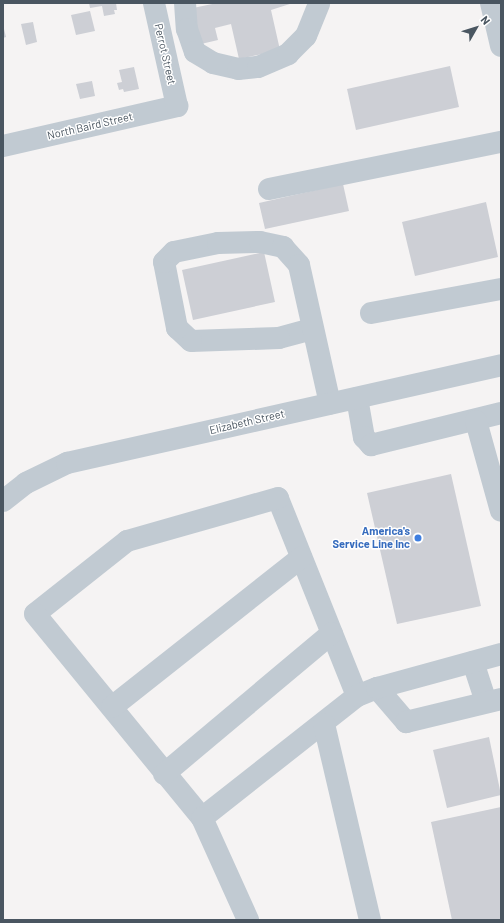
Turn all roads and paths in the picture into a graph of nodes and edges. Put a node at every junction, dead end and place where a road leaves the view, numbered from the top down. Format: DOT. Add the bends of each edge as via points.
graph roads {
  1 [pos="319,3"];
  2 [pos="491,3"];
  3 [pos="156,11"];
  4 [pos="185,11"];
  5 [pos="501,46"];
  6 [pos="195,52"];
  7 [pos="168,65"];
  8 [pos="177,106"];
  9 [pos="501,142"];
  10 [pos="3,146"];
  11 [pos="269,188"];
  12 [pos="501,289"];
  13 [pos="371,313"];
  14 [pos="312,329"];
  15 [pos="501,365"];
  16 [pos="358,398"];
  17 [pos="330,404"];
  18 [pos="501,414"];
  19 [pos="476,421"];
  20 [pos="3,501"];
  21 [pos="501,511"];
  22 [pos="301,558"];
  23 [pos="332,633"];
  24 [pos="501,654"];
  25 [pos="472,662"];
  26 [pos="367,692"];
  27 [pos="494,701"];
  28 [pos="112,707"];
  29 [pos="324,724"];
  30 [pos="164,774"];
  31 [pos="202,818"];
  32 [pos="248,920"];
  33 [pos="370,920"];
  1 -- 6 [label="street" via="306,36 300,43 288,54 264,65 238,69 225,67 212,63"];
  2 -- 5 [label="street"];
  3 -- 4 [label="street"];
  3 -- 7 [label="street, Perrot Street"];
  4 -- 6 [label="street" via="187,29"];
  6 -- 7 [label="street"];
  7 -- 8 [label="street, Perrot Street"];
  8 -- 10 [label="street, North Baird Street"];
  9 -- 11 [label="street"];
  12 -- 13 [label="street"];
  14 -- 14 [label="street" via="299,265 283,247 260,242 218,243 174,252 164,262 177,328 191,341 279,338"];
  14 -- 17 [label="street"];
  15 -- 16 [label="street, Elizabeth Street"];
  16 -- 17 [label="street, Elizabeth Street"];
  16 -- 19 [label="street" via="364,437 371,445"];
  17 -- 20 [label="street, Elizabeth Street" via="67,463 26,483"];
  18 -- 19 [label="street"];
  19 -- 21 [label="street"];
  22 -- 23 [label="street"];
  22 -- 28 [label="street"];
  22 -- 28 [label="street" via="278,498 127,541 35,614"];
  23 -- 26 [label="street"];
  23 -- 30 [label="street"];
  24 -- 25 [label="street"];
  25 -- 26 [label="street"];
  25 -- 27 [label="street"];
  26 -- 27 [label="street" via="406,722"];
  26 -- 29 [label="street"];
  28 -- 30 [label="street"];
  29 -- 31 [label="street"];
  29 -- 33 [label="street"];
  30 -- 31 [label="street"];
  31 -- 32 [label="street"];
}
